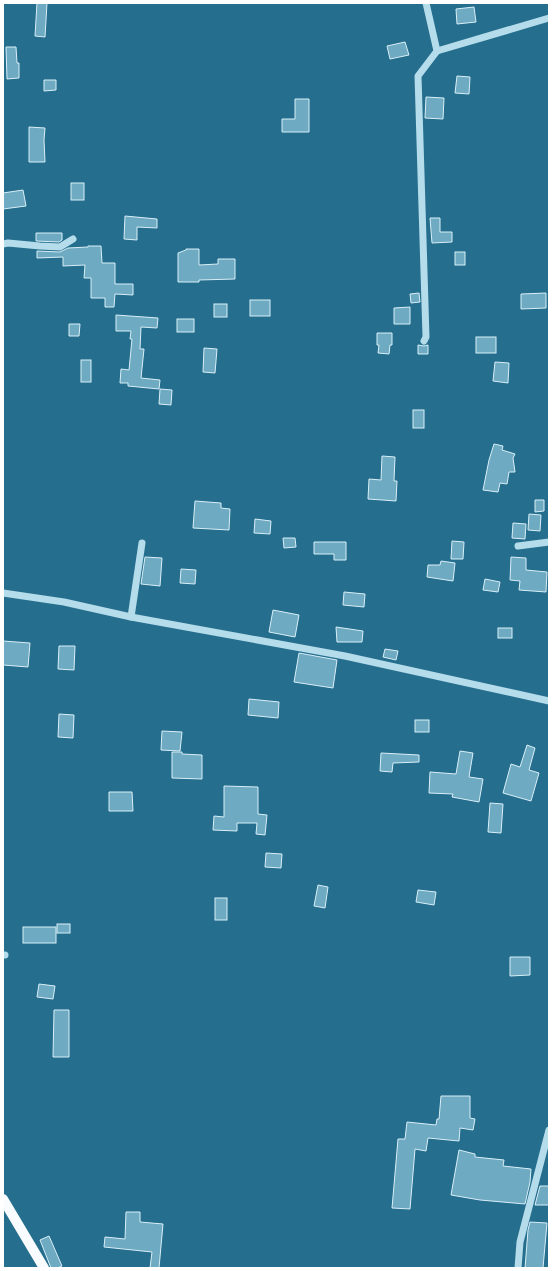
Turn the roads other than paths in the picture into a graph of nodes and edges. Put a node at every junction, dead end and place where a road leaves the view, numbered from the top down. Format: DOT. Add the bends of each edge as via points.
graph roads {
  1 [pos="426,3"];
  2 [pos="549,18"];
  3 [pos="437,51"];
  4 [pos="73,240"];
  5 [pos="3,244"];
  6 [pos="424,341"];
  7 [pos="549,542"];
  8 [pos="142,543"];
  9 [pos="518,546"];
  10 [pos="3,593"];
  11 [pos="131,617"];
  12 [pos="549,701"];
  13 [pos="549,1130"];
  14 [pos="3,1199"];
  15 [pos="44,1268"];
  16 [pos="518,1268"];
  1 -- 3 [label="street"];
  2 -- 3 [label="street"];
  3 -- 6 [label="street" via="418,76 426,337"];
  4 -- 5 [label="street" via="60,246"];
  7 -- 9 [label="street"];
  8 -- 11 [label="street"];
  10 -- 11 [label="street" via="64,602"];
  11 -- 12 [label="street" via="345,656"];
  13 -- 16 [label="street" via="520,1242"];
  14 -- 15 [label="main road"];
}
